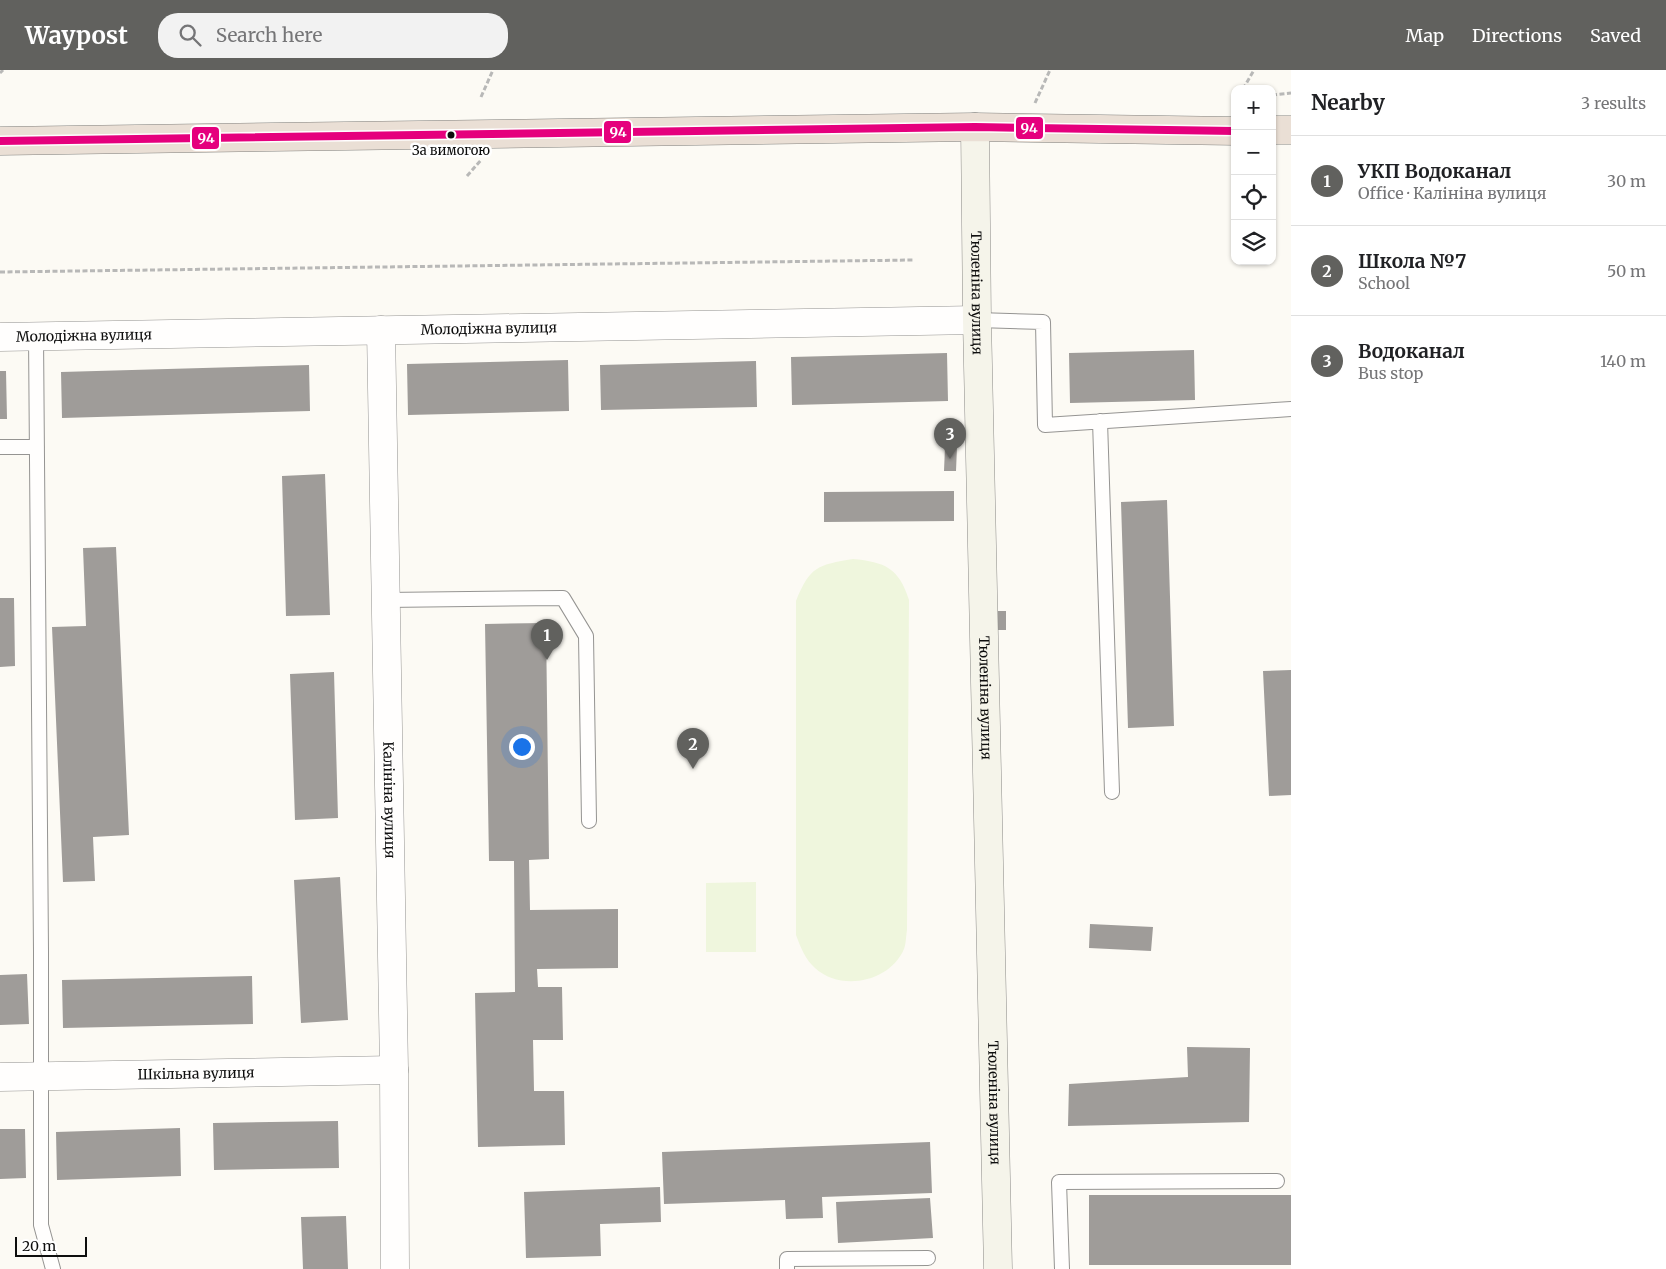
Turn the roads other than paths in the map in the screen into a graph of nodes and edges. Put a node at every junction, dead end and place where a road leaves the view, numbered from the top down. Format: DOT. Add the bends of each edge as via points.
graph roads {
  1 [pos="975,127"];
  2 [pos="1276,130"];
  3 [pos="1291,130"];
  4 [pos="1231,131"];
  5 [pos="0,141"];
  6 [pos="977,320"];
  7 [pos="381,330"];
  8 [pos="36,336"];
  9 [pos="0,337"];
  10 [pos="1291,408"];
  11 [pos="1100,422"];
  12 [pos="37,446"];
  13 [pos="0,447"];
  14 [pos="385,600"];
  15 [pos="1112,792"];
  16 [pos="589,822"];
  17 [pos="394,1070"];
  18 [pos="41,1077"];
  19 [pos="0,1078"];
  20 [pos="1277,1180"];
  21 [pos="928,1258"];
  22 [pos="54,1269"];
  23 [pos="395,1269"];
  24 [pos="787,1269"];
  25 [pos="998,1269"];
  26 [pos="1062,1269"];
  1 -- 4 [label="highway"];
  1 -- 5 [label="highway"];
  1 -- 6 [label="street, Тюленіна вулиця"];
  2 -- 3 [label="highway"];
  6 -- 7 [label="street, Молодіжна вулиця"];
  6 -- 11 [label="lane" via="1043,322 1045,425"];
  6 -- 25 [label="street, Тюленіна вулиця"];
  7 -- 8 [label="street, Молодіжна вулиця"];
  7 -- 14 [label="street, Калініна вулиця"];
  8 -- 9 [label="street, Молодіжна вулиця"];
  8 -- 12 [label="lane"];
  10 -- 11 [label="lane"];
  11 -- 15 [label="lane"];
  12 -- 13 [label="lane"];
  12 -- 18 [label="lane"];
  14 -- 16 [label="lane" via="564,598 586,636"];
  14 -- 17 [label="street, Калініна вулиця"];
  17 -- 18 [label="street, Шкільна вулиця"];
  17 -- 23 [label="street, Калініна вулиця"];
  18 -- 19 [label="street, Шкільна вулиця"];
  18 -- 22 [label="lane" via="41,1225"];
  20 -- 26 [label="lane" via="1059,1182"];
  21 -- 24 [label="lane" via="787,1259"];
}
